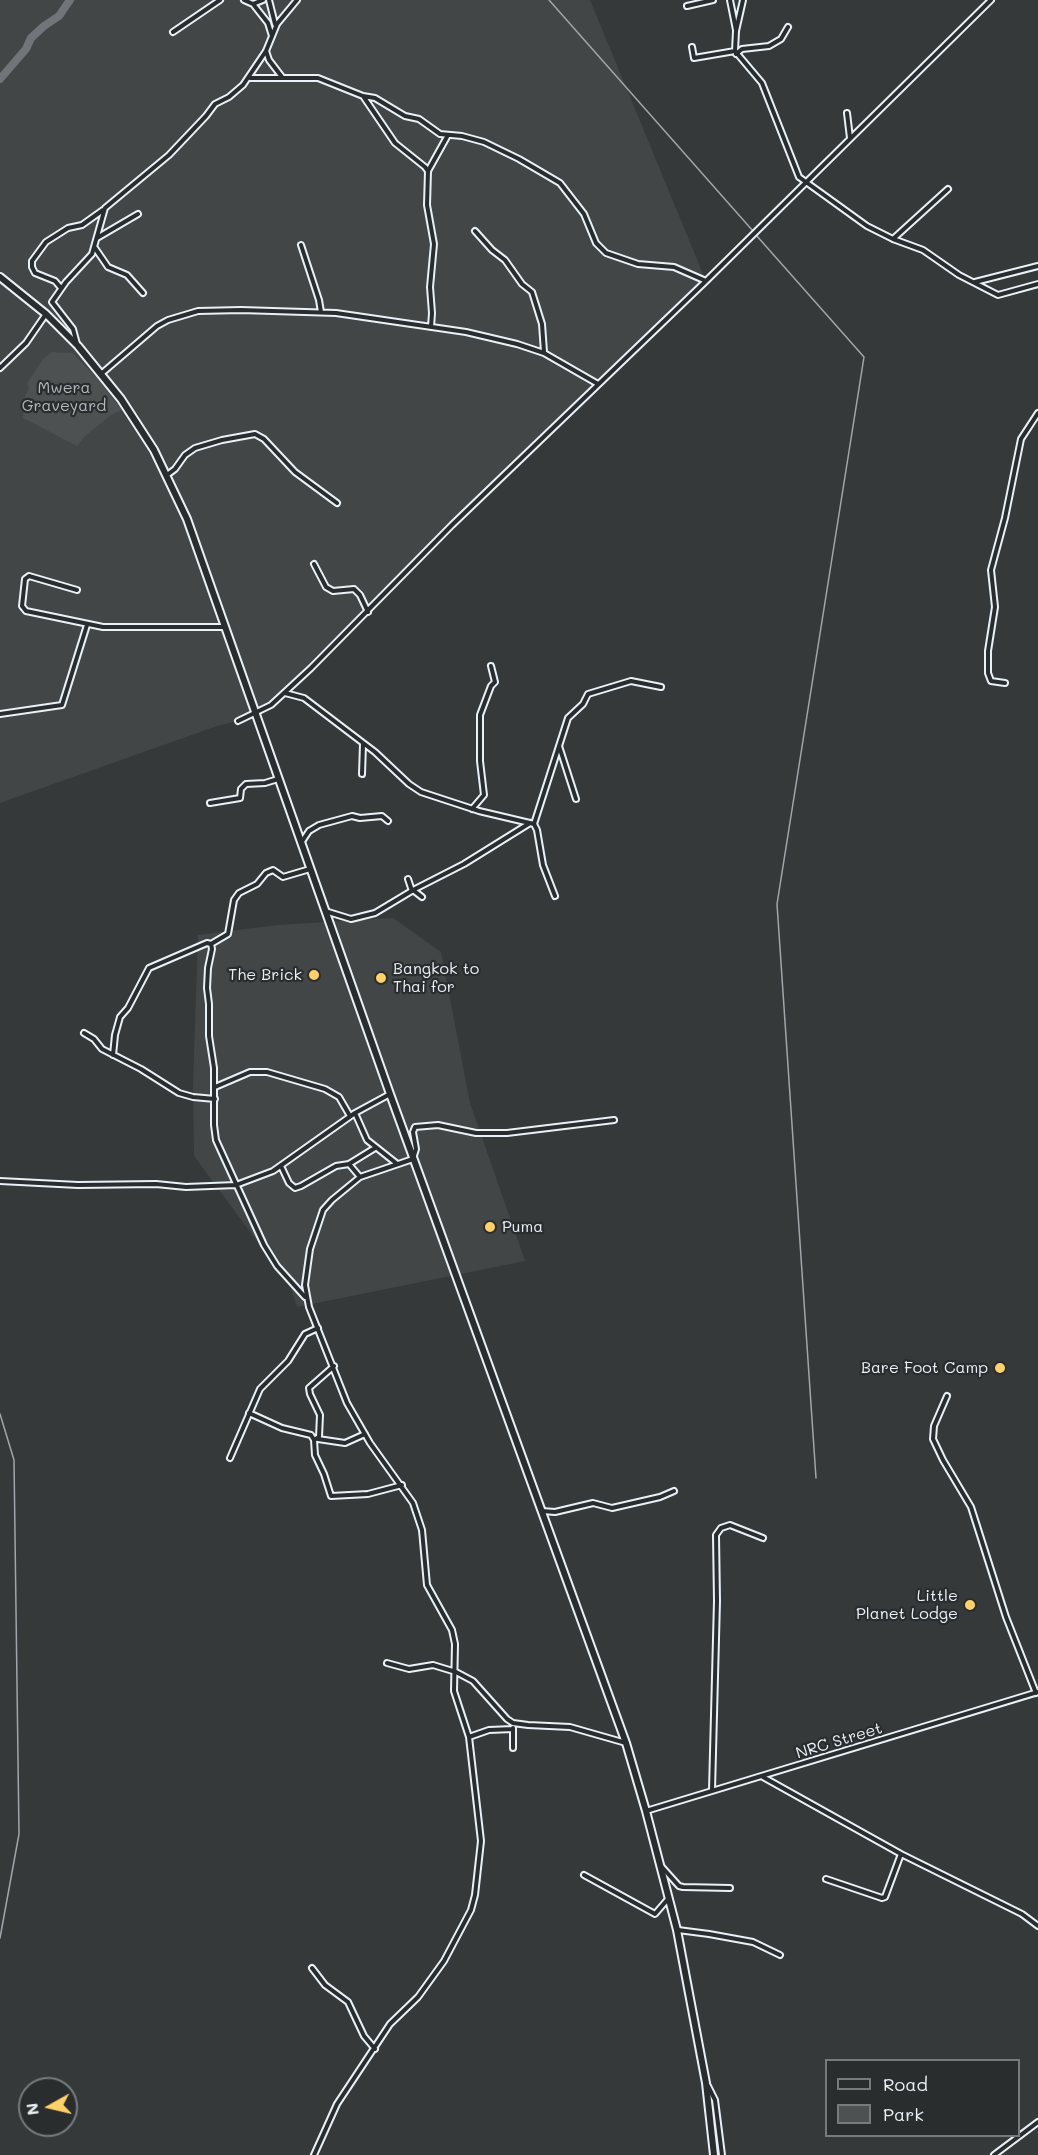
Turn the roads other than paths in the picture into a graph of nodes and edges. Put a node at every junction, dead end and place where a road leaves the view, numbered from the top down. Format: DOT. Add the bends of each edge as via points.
graph roads {
  1 [pos="220,0"];
  2 [pos="244,0"];
  3 [pos="263,0"];
  4 [pos="270,0"];
  5 [pos="297,0"];
  6 [pos="713,0"];
  7 [pos="730,0"];
  8 [pos="743,0"];
  9 [pos="991,0"];
  10 [pos="253,4"];
  11 [pos="687,6"];
  12 [pos="788,27"];
  13 [pos="275,28"];
  14 [pos="736,31"];
  15 [pos="173,32"];
  16 [pos="272,36"];
  17 [pos="692,47"];
  18 [pos="266,51"];
  19 [pos="735,52"];
  20 [pos="283,77"];
  21 [pos="249,78"];
  22 [pos="363,96"];
  23 [pos="847,113"];
  24 [pos="448,134"];
  25 [pos="850,139"];
  26 [pos="428,171"];
  27 [pos="804,182"];
  28 [pos="948,189"];
  29 [pos="104,210"];
  30 [pos="138,214"];
  31 [pos="475,231"];
  32 [pos="97,238"];
  33 [pos="893,239"];
  34 [pos="301,245"];
  35 [pos="95,248"];
  36 [pos="1038,266"];
  37 [pos="0,276"];
  38 [pos="706,281"];
  39 [pos="974,283"];
  40 [pos="1038,284"];
  41 [pos="61,288"];
  42 [pos="143,293"];
  43 [pos="321,312"];
  44 [pos="46,314"];
  45 [pos="431,327"];
  46 [pos="78,346"];
  47 [pos="543,353"];
  48 [pos="0,368"];
  49 [pos="101,374"];
  50 [pos="598,384"];
  51 [pos="1038,413"];
  52 [pos="167,475"];
  53 [pos="337,503"];
  54 [pos="314,564"];
  55 [pos="77,590"];
  56 [pos="368,612"];
  57 [pos="87,625"];
  58 [pos="225,627"];
  59 [pos="491,666"];
  60 [pos="1005,683"];
  61 [pos="661,687"];
  62 [pos="284,693"];
  63 [pos="0,714"];
  64 [pos="255,714"];
  65 [pos="238,721"];
  66 [pos="363,743"];
  67 [pos="559,746"];
  68 [pos="362,774"];
  69 [pos="278,779"];
  70 [pos="576,800"];
  71 [pos="210,803"];
  72 [pos="472,809"];
  73 [pos="388,821"];
  74 [pos="532,824"];
  75 [pos="301,844"];
  76 [pos="310,869"];
  77 [pos="408,879"];
  78 [pos="412,890"];
  79 [pos="555,896"];
  80 [pos="422,897"];
  81 [pos="324,910"];
  82 [pos="211,944"];
  83 [pos="84,1033"];
  84 [pos="113,1054"];
  85 [pos="215,1087"];
  86 [pos="390,1094"];
  87 [pos="215,1099"];
  88 [pos="355,1113"];
  89 [pos="350,1116"];
  90 [pos="614,1120"];
  91 [pos="375,1148"];
  92 [pos="413,1159"];
  93 [pos="397,1163"];
  94 [pos="349,1164"];
  95 [pos="281,1166"];
  96 [pos="360,1177"];
  97 [pos="0,1181"];
  98 [pos="236,1185"];
  99 [pos="306,1297"];
  100 [pos="318,1328"];
  101 [pos="333,1366"];
  102 [pos="947,1396"];
  103 [pos="249,1413"];
  104 [pos="365,1434"];
  105 [pos="316,1440"];
  106 [pos="230,1458"];
  107 [pos="402,1485"];
  108 [pos="674,1491"];
  109 [pos="542,1511"];
  110 [pos="763,1538"];
  111 [pos="387,1663"];
  112 [pos="456,1672"];
  113 [pos="1037,1692"];
  114 [pos="513,1723"];
  115 [pos="513,1729"];
  116 [pos="469,1737"];
  117 [pos="626,1743"];
  118 [pos="513,1748"];
  119 [pos="762,1777"];
  120 [pos="712,1790"];
  121 [pos="646,1811"];
  122 [pos="901,1854"];
  123 [pos="660,1865"];
  124 [pos="585,1875"];
  125 [pos="826,1879"];
  126 [pos="730,1888"];
  127 [pos="669,1898"];
  128 [pos="1038,1926"];
  129 [pos="677,1930"];
  130 [pos="780,1955"];
  131 [pos="312,1968"];
  132 [pos="375,2049"];
  133 [pos="706,2083"];
  134 [pos="1038,2122"];
  135 [pos="1020,2136"];
  136 [pos="1018,2137"];
  137 [pos="314,2155"];
  138 [pos="714,2155"];
  139 [pos="722,2155"];
  140 [pos="994,2155"];
  1 -- 15 [label="street"];
  2 -- 10 [label="street"];
  3 -- 10 [label="street"];
  4 -- 13 [label="street"];
  5 -- 13 [label="street"];
  6 -- 11 [label="street"];
  7 -- 14 [label="street"];
  8 -- 14 [label="street"];
  9 -- 25 [label="street"];
  10 -- 16 [label="street" via="268,23"];
  12 -- 19 [label="street" via="781,39 769,46"];
  13 -- 16 [label="street"];
  14 -- 19 [label="street"];
  16 -- 18 [label="street"];
  17 -- 19 [label="street" via="694,58"];
  18 -- 20 [label="street"];
  18 -- 21 [label="street"];
  19 -- 27 [label="street" via="762,83"];
  20 -- 21 [label="street"];
  20 -- 22 [label="street" via="318,78"];
  21 -- 29 [label="street" via="236,92 215,104 169,155"];
  22 -- 24 [label="street" via="375,98 405,116 419,119 434,131"];
  22 -- 26 [label="street" via="395,143"];
  23 -- 25 [label="street"];
  24 -- 26 [label="street"];
  24 -- 38 [label="street" via="484,142 562,185 606,253 638,264 674,267"];
  25 -- 27 [label="street"];
  26 -- 45 [label="street" via="427,204 434,244"];
  27 -- 33 [label="street" via="851,216"];
  27 -- 38 [label="street"];
  28 -- 33 [label="street"];
  29 -- 32 [label="street"];
  29 -- 41 [label="street" via="46,242 35,255 33,270 55,280"];
  30 -- 32 [label="street"];
  31 -- 47 [label="street" via="505,260 535,298 542,324"];
  32 -- 35 [label="street"];
  33 -- 39 [label="street" via="923,250"];
  34 -- 43 [label="street"];
  35 -- 41 [label="street"];
  35 -- 42 [label="street" via="108,267 127,275"];
  36 -- 39 [label="street"];
  37 -- 44 [label="highway"];
  38 -- 50 [label="street"];
  39 -- 40 [label="street" via="998,295"];
  41 -- 46 [label="street" via="52,305 73,329"];
  43 -- 45 [label="street"];
  43 -- 49 [label="street" via="216,309 188,313 158,326"];
  44 -- 46 [label="highway"];
  44 -- 48 [label="street" via="26,343"];
  45 -- 47 [label="street" via="466,332"];
  46 -- 49 [label="highway"];
  47 -- 50 [label="street"];
  49 -- 52 [label="highway" via="131,413"];
  50 -- 56 [label="street"];
  51 -- 60 [label="street" via="1021,440 991,570 995,607 988,673 991,681"];
  52 -- 53 [label="street" via="195,448 255,434 295,472"];
  52 -- 58 [label="highway"];
  54 -- 56 [label="street" via="326,587 333,591 354,590"];
  55 -- 57 [label="street" via="29,576 22,606 26,611"];
  56 -- 62 [label="street"];
  57 -- 58 [label="street"];
  57 -- 63 [label="street" via="62,705"];
  58 -- 64 [label="highway"];
  59 -- 72 [label="street" via="495,682 480,715 484,795"];
  61 -- 67 [label="street" via="631,681 588,694 568,718"];
  62 -- 64 [label="street"];
  62 -- 66 [label="street" via="304,698"];
  64 -- 65 [label="street"];
  64 -- 69 [label="highway"];
  66 -- 68 [label="street"];
  66 -- 72 [label="street" via="421,792"];
  67 -- 70 [label="street"];
  67 -- 74 [label="street"];
  69 -- 71 [label="street" via="246,784 240,798"];
  69 -- 75 [label="highway"];
  72 -- 74 [label="street"];
  73 -- 75 [label="street" via="382,816 352,816 319,825 309,831"];
  74 -- 78 [label="street"];
  74 -- 79 [label="street"];
  75 -- 76 [label="highway"];
  76 -- 81 [label="highway"];
  76 -- 82 [label="street" via="283,877 270,871 257,884 242,890 234,900 228,934"];
  77 -- 78 [label="street"];
  78 -- 80 [label="street"];
  78 -- 81 [label="street" via="375,913 351,919"];
  81 -- 86 [label="highway"];
  82 -- 84 [label="street" via="148,968 120,1017"];
  82 -- 85 [label="street" via="207,988"];
  83 -- 84 [label="street"];
  84 -- 87 [label="street" via="185,1096"];
  85 -- 87 [label="street"];
  85 -- 89 [label="street" via="250,1072 267,1072 335,1095"];
  86 -- 88 [label="street"];
  86 -- 92 [label="highway"];
  87 -- 98 [label="street" via="214,1131"];
  88 -- 89 [label="street"];
  88 -- 91 [label="street"];
  89 -- 95 [label="street"];
  90 -- 92 [label="street" via="507,1133 416,1126"];
  91 -- 93 [label="street"];
  91 -- 94 [label="street"];
  92 -- 93 [label="street"];
  92 -- 109 [label="highway"];
  93 -- 96 [label="street"];
  94 -- 95 [label="street" via="332,1166 295,1188"];
  94 -- 96 [label="street"];
  95 -- 98 [label="street"];
  96 -- 99 [label="street" via="323,1210 310,1249"];
  97 -- 98 [label="street"];
  98 -- 99 [label="street" via="272,1258"];
  99 -- 100 [label="street"];
  100 -- 101 [label="street"];
  100 -- 103 [label="street" via="304,1334 288,1361 260,1389"];
  101 -- 104 [label="street" via="347,1403"];
  101 -- 105 [label="street" via="309,1388 320,1415"];
  102 -- 113 [label="street" via="933,1426 933,1439 971,1507 1006,1617"];
  103 -- 105 [label="street"];
  103 -- 106 [label="street"];
  104 -- 105 [label="street" via="345,1443"];
  104 -- 107 [label="street"];
  105 -- 107 [label="street" via="315,1455 331,1496 368,1494"];
  107 -- 112 [label="street" via="422,1530 427,1585 452,1630"];
  108 -- 109 [label="street" via="612,1508 593,1503 555,1512"];
  109 -- 117 [label="highway"];
  110 -- 120 [label="street" via="730,1525 716,1535"];
  111 -- 112 [label="street" via="405,1669 437,1665"];
  112 -- 114 [label="street" via="473,1681"];
  112 -- 116 [label="street" via="454,1691"];
  113 -- 119 [label="street, NRC Street"];
  114 -- 115 [label="street"];
  114 -- 117 [label="street" via="570,1727"];
  115 -- 116 [label="street" via="489,1730"];
  115 -- 118 [label="street"];
  116 -- 132 [label="street" via="481,1841 471,1910 444,1961 418,1997 390,2024"];
  117 -- 121 [label="highway"];
  119 -- 120 [label="street, NRC Street"];
  119 -- 122 [label="street"];
  120 -- 121 [label="street, NRC Street"];
  121 -- 123 [label="highway"];
  122 -- 125 [label="street" via="885,1897"];
  122 -- 128 [label="street" via="1022,1914"];
  123 -- 126 [label="street" via="679,1886"];
  123 -- 127 [label="highway"];
  124 -- 127 [label="street" via="655,1914"];
  127 -- 129 [label="highway"];
  129 -- 130 [label="street" via="753,1942"];
  129 -- 133 [label="highway"];
  131 -- 132 [label="street" via="326,1986 348,2002 364,2036"];
  132 -- 137 [label="street" via="337,2104"];
  133 -- 138 [label="highway"];
  133 -- 139 [label="street" via="715,2100"];
  134 -- 135 [label="street"];
  136 -- 140 [label="street"];
}
